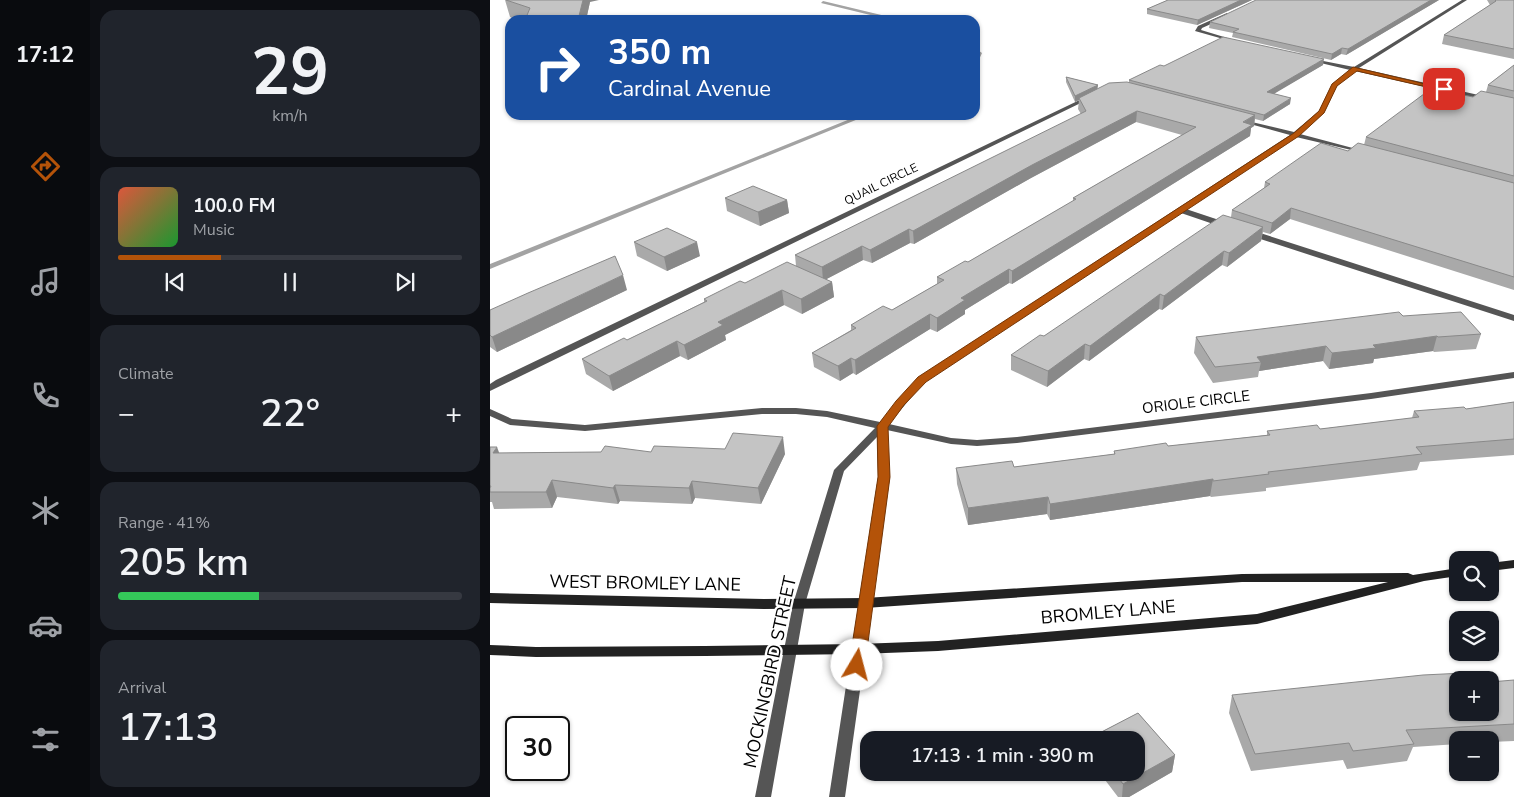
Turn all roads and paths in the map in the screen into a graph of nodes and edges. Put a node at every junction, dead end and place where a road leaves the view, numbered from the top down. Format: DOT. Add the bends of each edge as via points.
graph roads {
  1 [pos="1466,0"];
  2 [pos="1233,12"];
  3 [pos="1240,43"];
  4 [pos="1307,58"];
  5 [pos="1355,69"];
  6 [pos="1100,92"];
  7 [pos="1514,105"];
  8 [pos="1230,117"];
  9 [pos="1296,134"];
  10 [pos="1372,154"];
  11 [pos="1180,210"];
  12 [pos="1236,228"];
  13 [pos="1245,231"];
  14 [pos="1514,318"];
  15 [pos="1514,375"];
  16 [pos="490,388"];
  17 [pos="490,412"];
  18 [pos="882,426"];
  19 [pos="1514,564"];
  20 [pos="1499,566"];
  21 [pos="1449,573"];
  22 [pos="1424,577"];
  23 [pos="490,598"];
  24 [pos="799,604"];
  25 [pos="865,604"];
  26 [pos="791,649"];
  27 [pos="859,649"];
  28 [pos="490,650"];
  29 [pos="763,797"];
  30 [pos="837,797"];
  1 -- 5 [label="street, MOCKINGBIRD STREET"];
  2 -- 3 [label="street" via="1200,27 1198,32"];
  4 -- 5 [label="street"];
  5 -- 7 [label="street"];
  5 -- 9 [label="street, MOCKINGBIRD STREET" via="1334,85 1322,112"];
  6 -- 16 [label="street, QUAIL CIRCLE"];
  8 -- 9 [label="street"];
  9 -- 10 [label="street"];
  9 -- 11 [label="street, MOCKINGBIRD STREET"];
  11 -- 12 [label="street"];
  11 -- 18 [label="street, MOCKINGBIRD STREET" via="922,380"];
  13 -- 14 [label="street"];
  15 -- 18 [label="street, ORIOLE CIRCLE" via="1018,440 951,441"];
  17 -- 18 [label="street" via="510,422 585,428 762,411 827,414"];
  18 -- 24 [label="street, MOCKINGBIRD STREET" via="839,470"];
  18 -- 25 [label="street" via="884,477"];
  19 -- 20 [label="street"];
  21 -- 22 [label="street, BROMLEY LANE"];
  22 -- 25 [label="street, BROMLEY LANE" via="1242,578"];
  22 -- 27 [label="street, BROMLEY LANE" via="1257,619 938,646"];
  23 -- 24 [label="street, WEST BROMLEY LANE"];
  24 -- 25 [label="street, BROMLEY LANE"];
  24 -- 26 [label="street, MOCKINGBIRD STREET"];
  25 -- 27 [label="street"];
  26 -- 27 [label="street, BROMLEY LANE"];
  26 -- 28 [label="street"];
  26 -- 29 [label="street, MOCKINGBIRD STREET"];
  27 -- 30 [label="street"];
}
